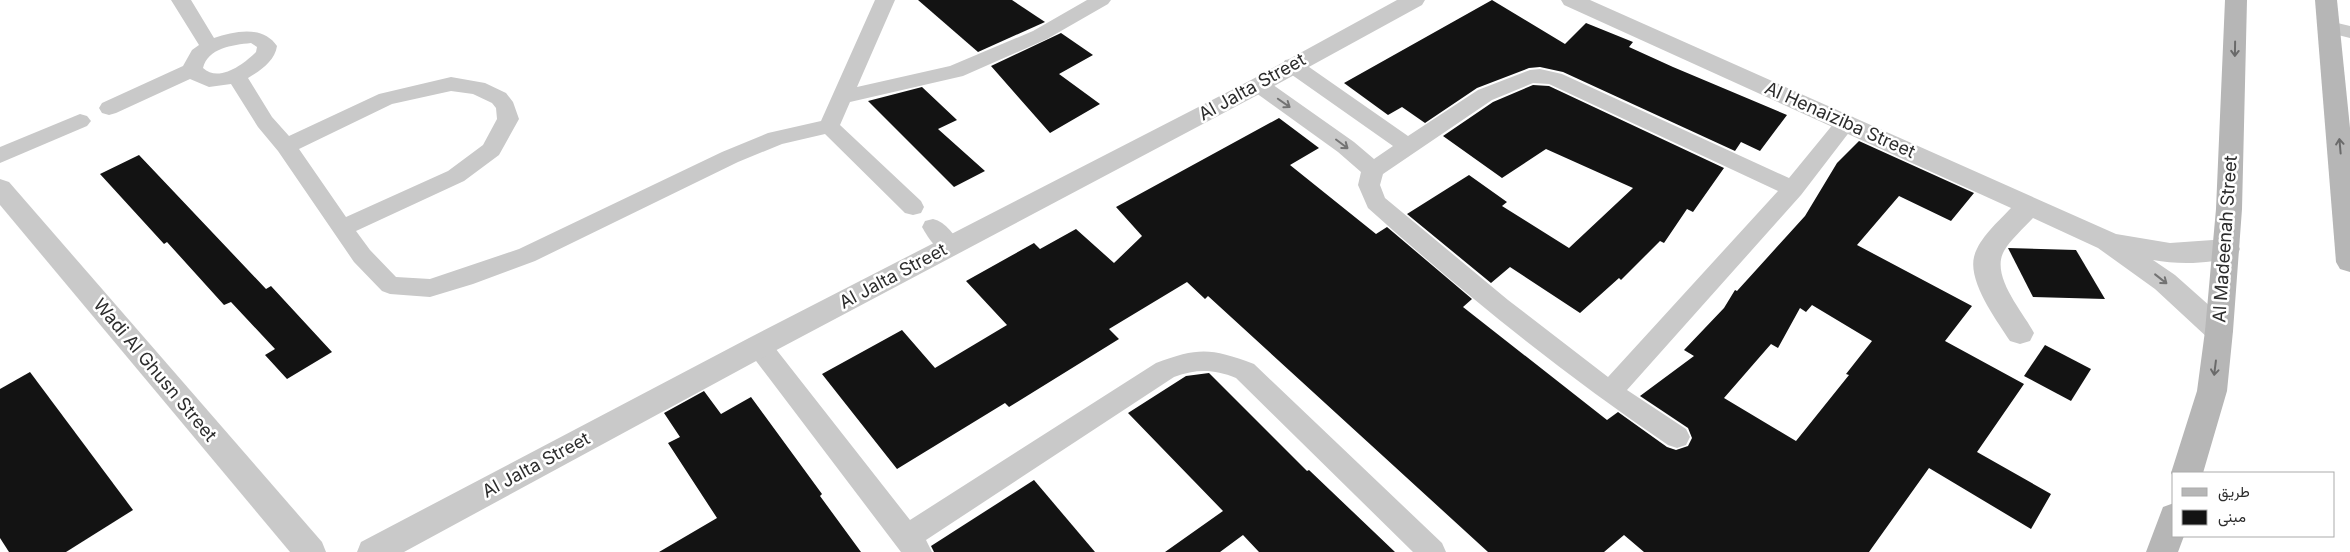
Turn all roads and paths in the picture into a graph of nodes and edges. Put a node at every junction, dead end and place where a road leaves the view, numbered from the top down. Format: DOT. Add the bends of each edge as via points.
graph roads {
  1 [pos="180,0"];
  2 [pos="885,0"];
  3 [pos="1101,0"];
  4 [pos="1414,0"];
  5 [pos="1572,0"];
  6 [pos="2236,0"];
  7 [pos="2326,0"];
  8 [pos="2340,29"];
  9 [pos="210,47"];
  10 [pos="1292,66"];
  11 [pos="192,70"];
  12 [pos="236,76"];
  13 [pos="1259,85"];
  14 [pos="842,97"];
  15 [pos="109,108"];
  16 [pos="80,121"];
  17 [pos="1846,122"];
  18 [pos="829,126"];
  19 [pos="286,146"];
  20 [pos="1407,146"];
  21 [pos="0,156"];
  22 [pos="1374,170"];
  23 [pos="0,188"];
  24 [pos="1793,189"];
  25 [pos="2028,205"];
  26 [pos="913,207"];
  27 [pos="342,228"];
  28 [pos="2107,241"];
  29 [pos="2227,249"];
  30 [pos="2350,262"];
  31 [pos="2219,331"];
  32 [pos="2020,333"];
  33 [pos="759,346"];
  34 [pos="1610,392"];
  35 [pos="1677,438"];
  36 [pos="2187,472"];
  37 [pos="2172,523"];
  38 [pos="912,544"];
  39 [pos="310,552"];
  40 [pos="373,552"];
  41 [pos="1432,552"];
  42 [pos="2162,552"];
  1 -- 9 [label="lane"];
  2 -- 14 [label="lane"];
  3 -- 14 [label="lane" via="1040,35 956,71"];
  4 -- 10 [label="street, Al Jalta Street"];
  5 -- 17 [label="street, Al Henaiziba Street"];
  6 -- 29 [label="street, Al Madeenah Street, one-way"];
  7 -- 8 [label="street"];
  30 -- 8 [label="street, one-way"];
  9 -- 11 [label="lane" via="199,54"];
  9 -- 12 [label="lane" via="231,39 252,37 267,46 260,62"];
  10 -- 13 [label="street, Al Jalta Street"];
  10 -- 20 [label="lane"];
  11 -- 12 [label="lane" via="196,76 207,79"];
  11 -- 15 [label="lane"];
  12 -- 19 [label="lane" via="265,122"];
  13 -- 22 [label="lane, one-way"];
  13 -- 33 [label="street, Al Jalta Street" via="941,237"];
  14 -- 18 [label="lane"];
  16 -- 21 [label="lane"];
  17 -- 24 [label="lane"];
  17 -- 25 [label="street, Al Henaiziba Street"];
  18 -- 26 [label="lane"];
  18 -- 27 [label="lane" via="776,138 753,147 527,255 430,288 390,285 362,256"];
  19 -- 27 [label="lane"];
  19 -- 27 [label="lane" via="386,99 451,84 478,88 499,98 506,107 508,120 491,150 456,176"];
  20 -- 22 [label="lane"];
  20 -- 24 [label="lane" via="1485,96 1540,76 1555,79"];
  22 -- 34 [label="lane" via="1369,184 1376,202 1500,307"];
  23 -- 39 [label="street, Wadi Al Ghusn Street"];
  24 -- 34 [label="lane"];
  25 -- 28 [label="street, Al Henaiziba Street"];
  25 -- 32 [label="street" via="1990,250 1987,264 1995,294"];
  28 -- 29 [label="street, Al Henaiziba Street" via="2170,253"];
  28 -- 31 [label="street, Al Henaiziba Street, one-way" via="2165,282"];
  29 -- 31 [label="street, Al Madeenah Street"];
  31 -- 36 [label="street, Al Madeenah Street, one-way" via="2212,391"];
  33 -- 38 [label="lane"];
  33 -- 40 [label="street, Al Jalta Street"];
  34 -- 35 [label="lane"];
  37 -- 42 [label="street"];
  38 -- 41 [label="lane" via="1165,370 1198,359 1216,360 1245,371"];
}
